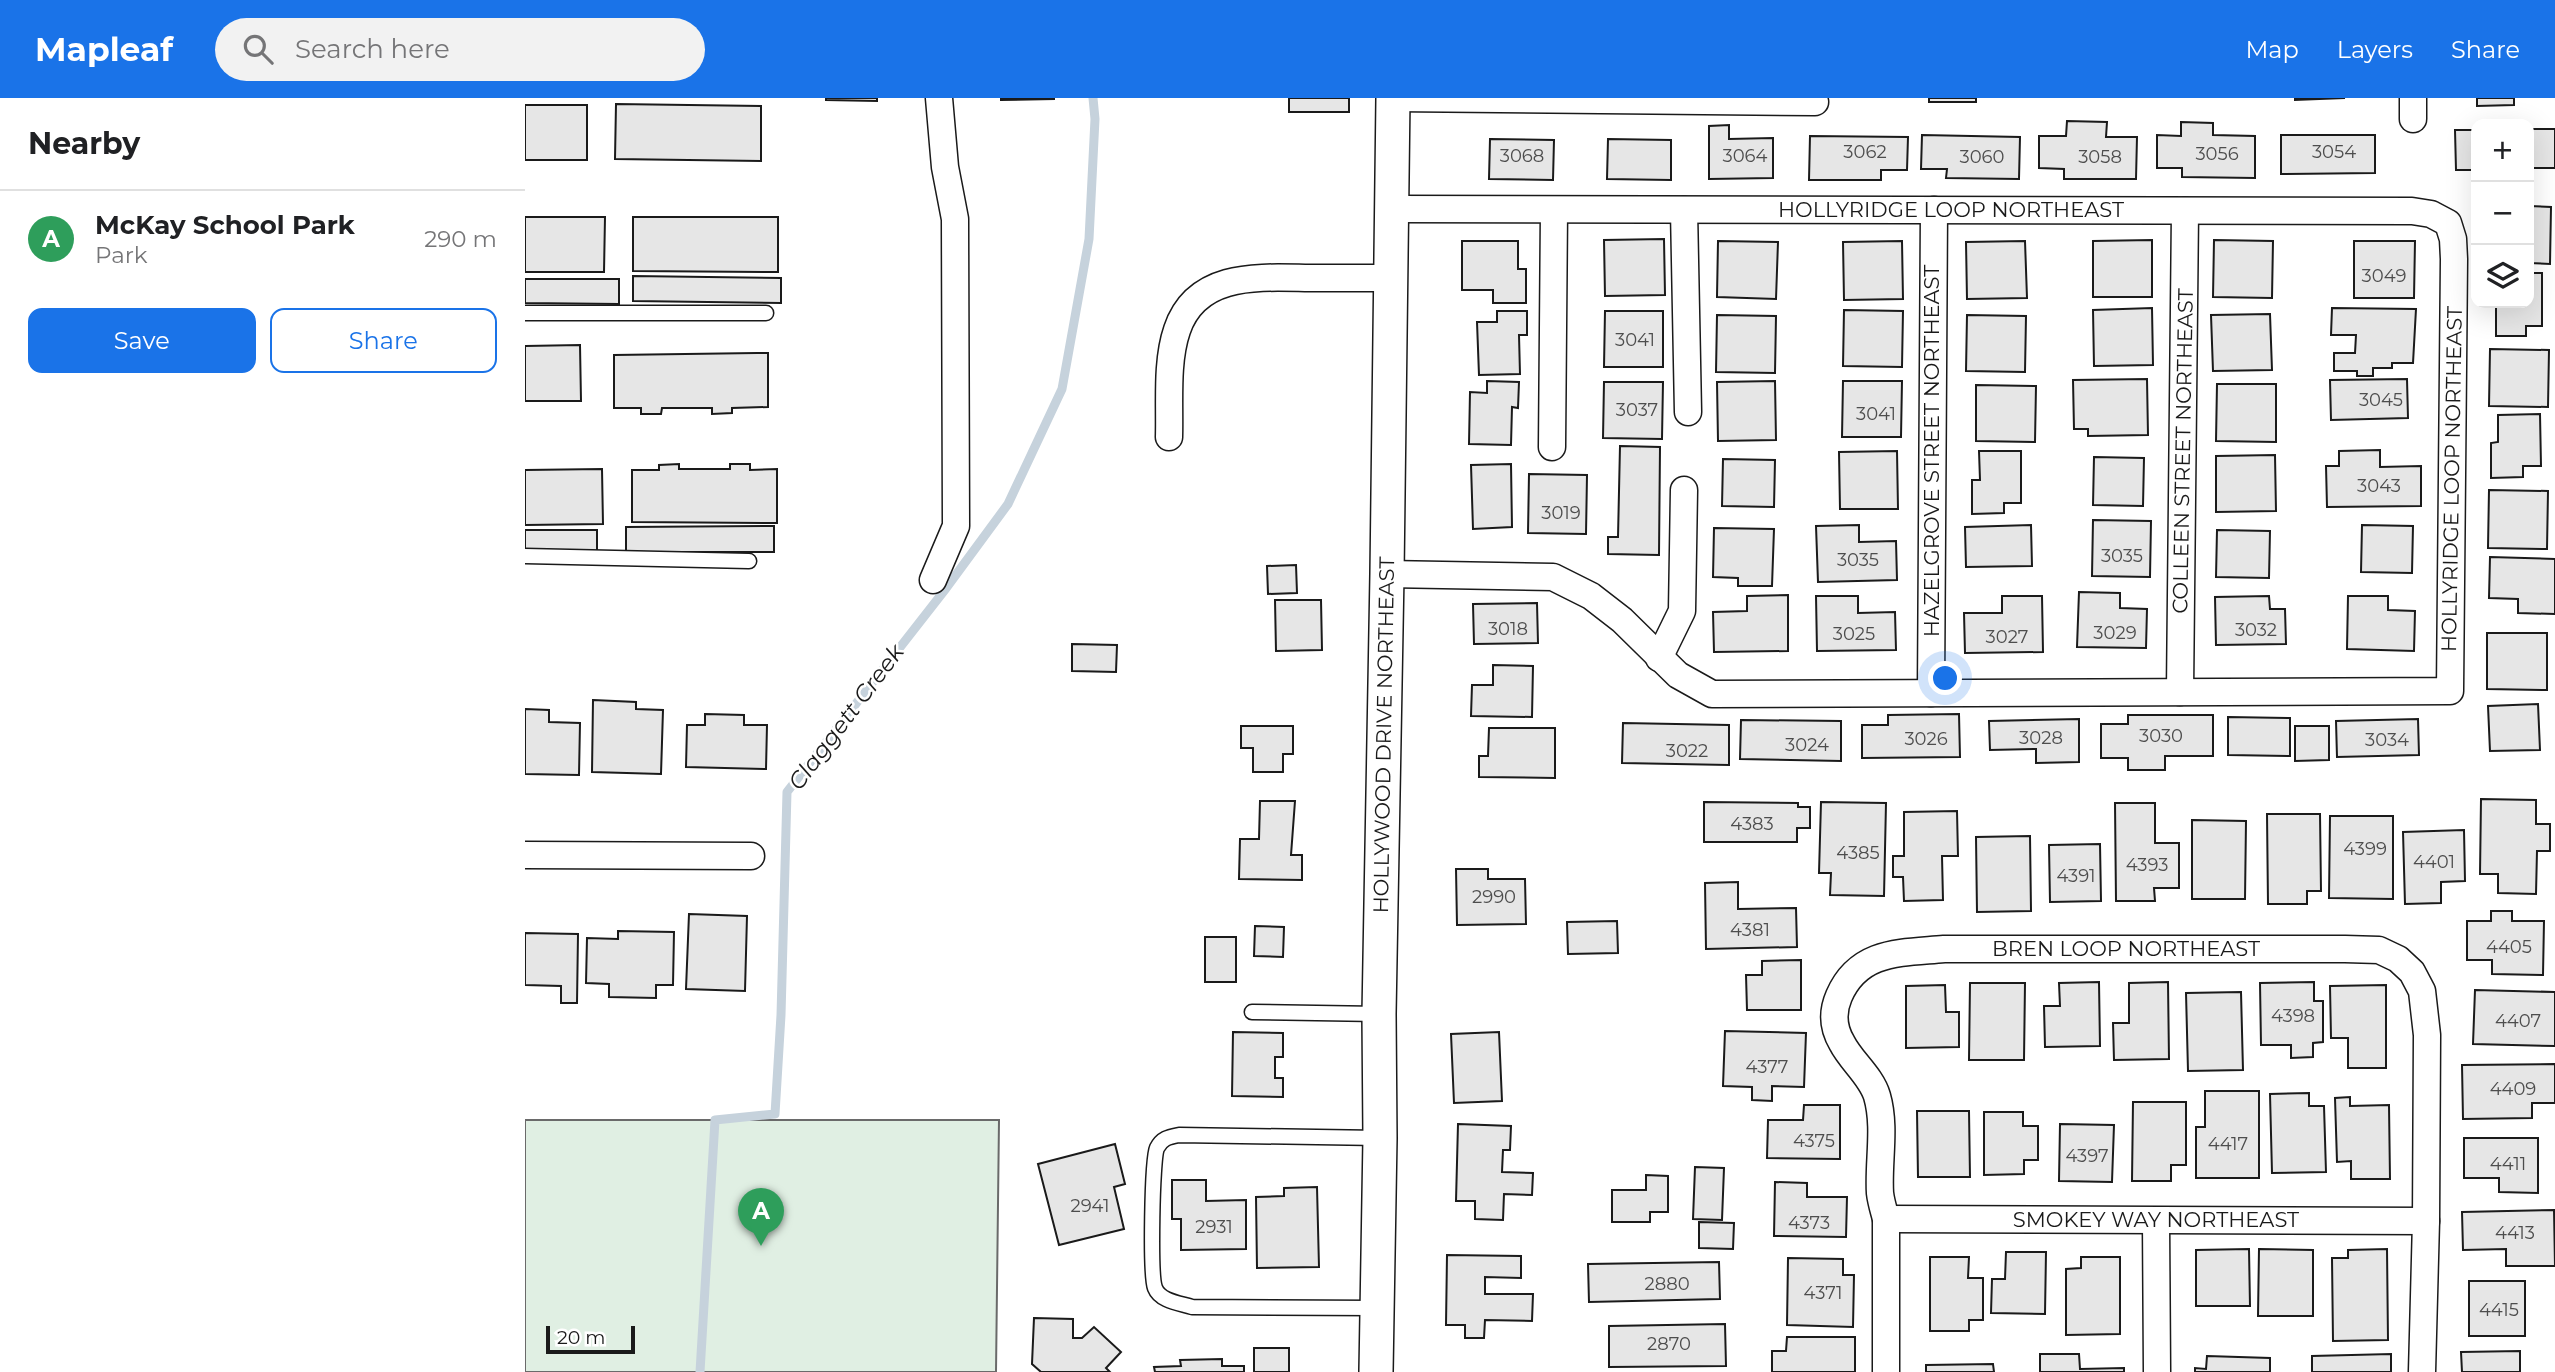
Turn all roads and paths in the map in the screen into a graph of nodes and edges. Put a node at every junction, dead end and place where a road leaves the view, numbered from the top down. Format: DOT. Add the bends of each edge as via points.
graph roads {
  1 [pos="1393,98"];
  2 [pos="1815,102"];
  3 [pos="939,103"];
  4 [pos="1392,209"];
  5 [pos="1554,210"];
  6 [pos="1683,210"];
  7 [pos="1934,210"];
  8 [pos="2185,211"];
  9 [pos="1391,278"];
  10 [pos="525,313"];
  11 [pos="766,313"];
  12 [pos="1688,412"];
  13 [pos="1169,437"];
  14 [pos="1552,447"];
  15 [pos="1683,490"];
  16 [pos="525,556"];
  17 [pos="749,561"];
  18 [pos="1387,574"];
  19 [pos="933,580"];
  20 [pos="1659,659"];
  21 [pos="2180,692"];
  22 [pos="1931,693"];
  23 [pos="525,855"];
  24 [pos="751,856"];
  25 [pos="1252,1012"];
  26 [pos="1379,1014"];
  27 [pos="1380,1138"];
  28 [pos="1886,1219"];
  29 [pos="2156,1221"];
  30 [pos="2426,1221"];
  31 [pos="1377,1308"];
  32 [pos="1377,1372"];
  33 [pos="1887,1372"];
  34 [pos="2157,1372"];
  35 [pos="2422,1372"];
  1 -- 2 [label="street"];
  1 -- 4 [label="street, HOLLYWOOD DRIVE NORTHEAST"];
  3 -- 19 [label="street" via="955,219 956,526"];
  4 -- 5 [label="street, HOLLYRIDGE LOOP NORTHEAST"];
  4 -- 9 [label="street, HOLLYWOOD DRIVE NORTHEAST"];
  5 -- 6 [label="street, HOLLYRIDGE LOOP NORTHEAST"];
  5 -- 14 [label="street"];
  6 -- 7 [label="street, HOLLYRIDGE LOOP NORTHEAST"];
  6 -- 12 [label="street"];
  7 -- 8 [label="street, HOLLYRIDGE LOOP NORTHEAST"];
  7 -- 22 [label="street, HAZELGROVE STREET NORTHEAST"];
  8 -- 21 [label="street, COLLEEN STREET NORTHEAST"];
  8 -- 21 [label="street, HOLLYRIDGE LOOP NORTHEAST" via="2412,211 2448,223 2454,259 2451,635 2450,691"];
  9 -- 13 [label="street" via="1250,277 1209,289 1184,314 1177,330"];
  9 -- 18 [label="street, HOLLYWOOD DRIVE NORTHEAST"];
  10 -- 11 [label="lane"];
  15 -- 20 [label="street" via="1682,611"];
  16 -- 17 [label="lane"];
  18 -- 20 [label="street, HOLLYRIDGE LOOP NORTHEAST" via="1553,577 1591,596"];
  18 -- 26 [label="street, HOLLYWOOD DRIVE NORTHEAST"];
  20 -- 22 [label="street, HOLLYRIDGE LOOP NORTHEAST" via="1712,694"];
  21 -- 22 [label="street, HOLLYRIDGE LOOP NORTHEAST"];
  23 -- 24 [label="street"];
  25 -- 26 [label="lane"];
  26 -- 27 [label="street, HOLLYWOOD DRIVE NORTHEAST"];
  27 -- 31 [label="street, HOLLYWOOD DRIVE NORTHEAST"];
  27 -- 31 [label="lane" via="1165,1138 1156,1149 1152,1271 1155,1289 1163,1298 1192,1307"];
  28 -- 29 [label="street, SMOKEY WAY NORTHEAST"];
  28 -- 30 [label="street, BREN LOOP NORTHEAST" via="1880,1195 1877,1096 1834,1023 1842,989 1852,973 1869,960 1894,953 1944,950 2379,950 2412,972 2422,990 2427,1035"];
  28 -- 33 [label="street, BREN LOOP NORTHEAST"];
  29 -- 30 [label="street, SMOKEY WAY NORTHEAST"];
  29 -- 34 [label="street"];
  30 -- 35 [label="street, BREN LOOP NORTHEAST"];
  31 -- 32 [label="street, HOLLYWOOD DRIVE NORTHEAST"];
}
